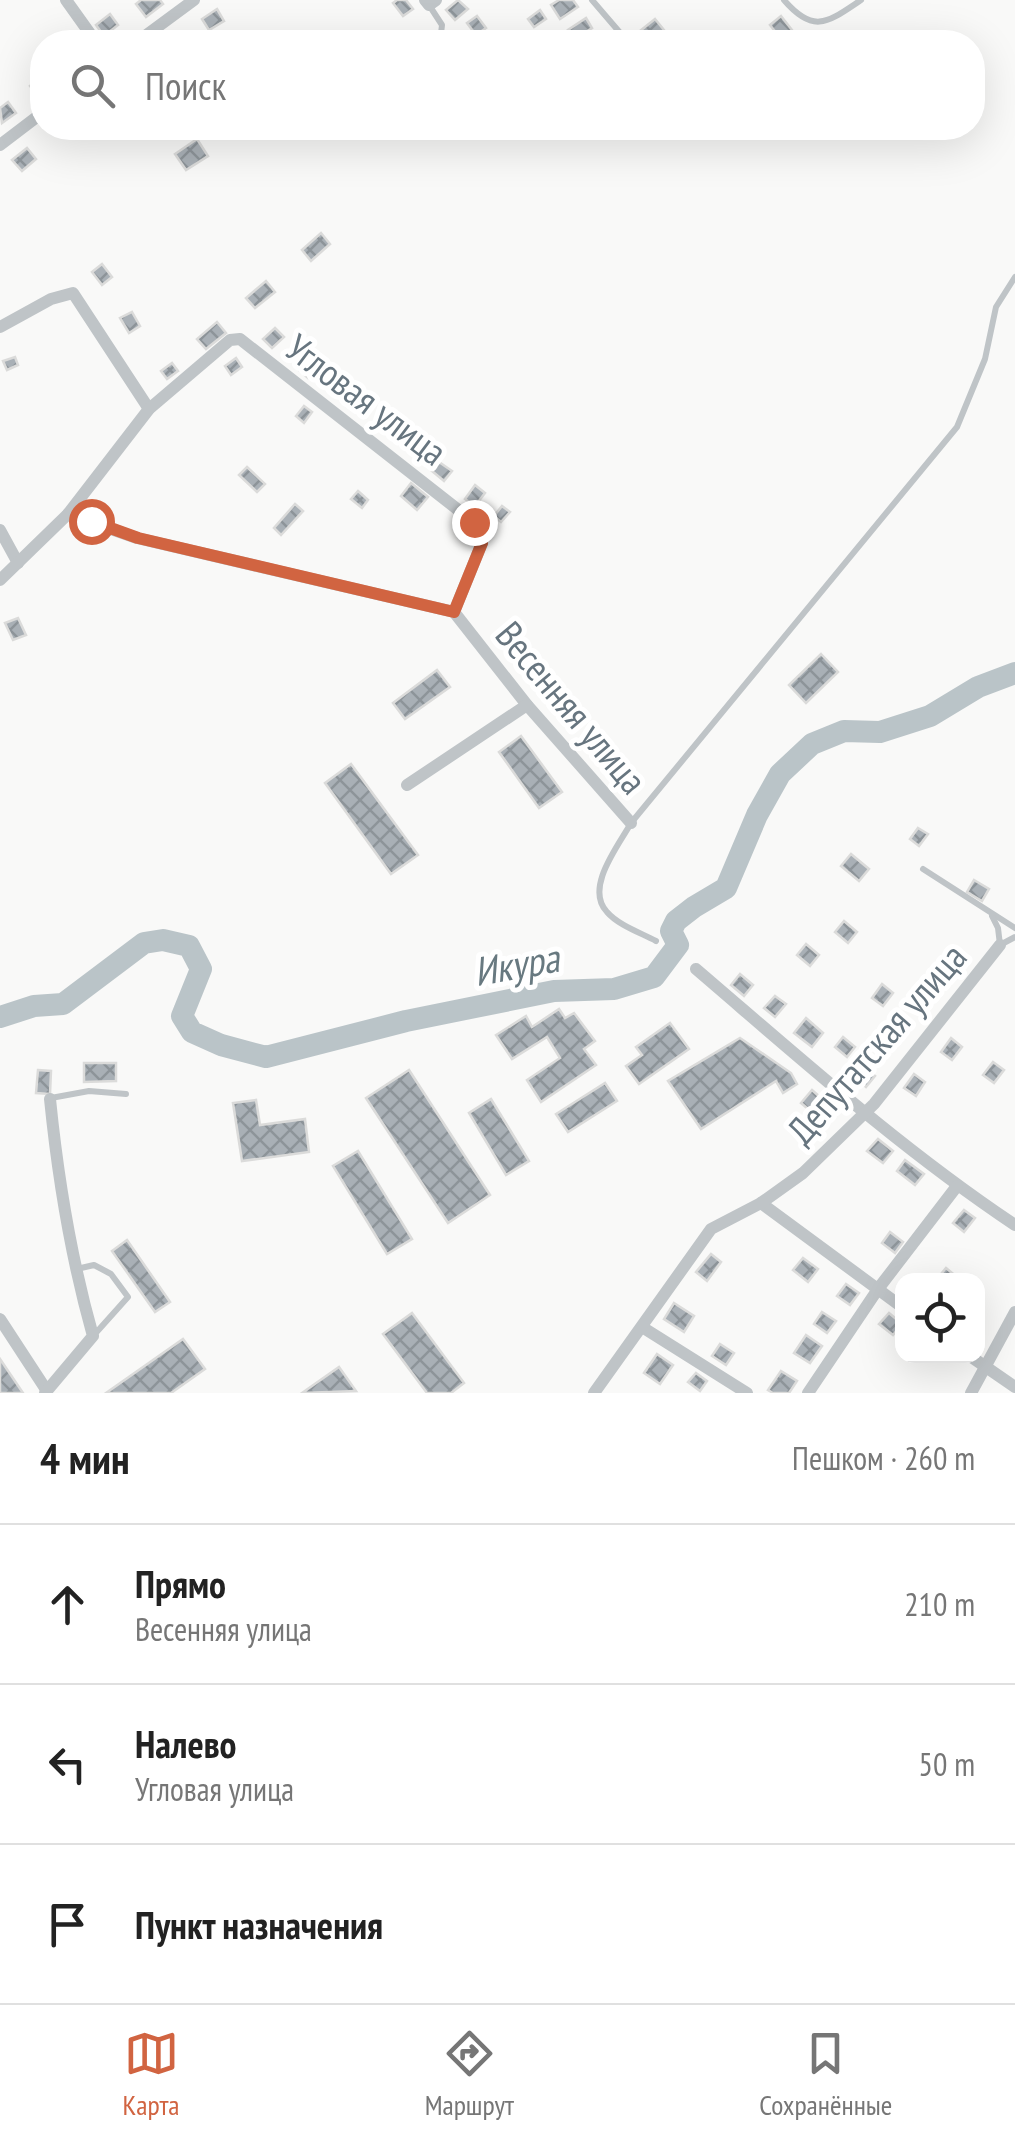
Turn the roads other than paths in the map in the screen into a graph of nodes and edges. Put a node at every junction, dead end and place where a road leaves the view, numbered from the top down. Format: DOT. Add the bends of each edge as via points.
graph roads {
  1 [pos="66,0"];
  2 [pos="194,0"];
  3 [pos="592,0"];
  4 [pos="784,0"];
  5 [pos="862,0"];
  6 [pos="430,2"];
  7 [pos="87,30"];
  8 [pos="153,30"];
  9 [pos="442,30"];
  10 [pos="618,30"];
  11 [pos="30,123"];
  12 [pos="0,145"];
  13 [pos="1015,277"];
  14 [pos="0,328"];
  15 [pos="149,409"];
  16 [pos="68,514"];
  17 [pos="0,530"];
  18 [pos="18,564"];
  19 [pos="0,580"];
  20 [pos="454,612"];
  21 [pos="527,706"];
  22 [pos="406,785"];
  23 [pos="631,823"];
  24 [pos="923,869"];
  25 [pos="990,911"];
  26 [pos="1015,928"];
  27 [pos="1015,937"];
  28 [pos="656,941"];
  29 [pos="1000,945"];
  30 [pos="696,968"];
  31 [pos="126,1094"];
  32 [pos="50,1099"];
  33 [pos="862,1112"];
  34 [pos="943,1174"];
  35 [pos="957,1186"];
  36 [pos="761,1204"];
  37 [pos="945,1204"];
  38 [pos="1015,1224"];
  39 [pos="76,1277"];
  40 [pos="878,1290"];
  41 [pos="895,1302"];
  42 [pos="1015,1312"];
  43 [pos="0,1319"];
  44 [pos="642,1327"];
  45 [pos="93,1336"];
  46 [pos="980,1363"];
  47 [pos="986,1367"];
  48 [pos="1015,1387"];
  49 [pos="46,1392"];
  50 [pos="594,1393"];
  51 [pos="747,1393"];
  52 [pos="808,1393"];
  53 [pos="972,1393"];
  1 -- 7 [label="street"];
  2 -- 8 [label="street"];
  3 -- 10 [label="lane"];
  4 -- 5 [label="lane" via="806,22 818,23"];
  6 -- 9 [label="lane"];
  11 -- 12 [label="street"];
  13 -- 23 [label="lane" via="996,307 985,359 957,428"];
  14 -- 15 [label="street" via="73,293"];
  15 -- 16 [label="street"];
  15 -- 20 [label="street, Угловая улица" via="230,340 240,340 474,522 482,543"];
  16 -- 18 [label="street"];
  16 -- 20 [label="street, Весенняя улица" via="138,538"];
  17 -- 18 [label="street"];
  18 -- 19 [label="street"];
  20 -- 21 [label="street, Весенняя улица"];
  21 -- 22 [label="street"];
  21 -- 23 [label="street, Весенняя улица"];
  23 -- 28 [label="lane" via="602,878 599,899 607,913"];
  24 -- 25 [label="lane"];
  25 -- 26 [label="lane"];
  25 -- 29 [label="lane"];
  27 -- 29 [label="lane"];
  29 -- 33 [label="street, Депутатская улица"];
  30 -- 33 [label="street"];
  31 -- 32 [label="lane" via="89,1091"];
  32 -- 39 [label="street"];
  33 -- 34 [label="street"];
  33 -- 36 [label="street, Депутатская улица" via="803,1173"];
  34 -- 35 [label="street"];
  34 -- 37 [label="street"];
  35 -- 37 [label="street"];
  35 -- 38 [label="street"];
  36 -- 40 [label="street"];
  36 -- 44 [label="street, Депутатская улица" via="711,1229"];
  37 -- 40 [label="street"];
  39 -- 45 [label="street"];
  39 -- 45 [label="lane" via="94,1264 128,1296"];
  40 -- 41 [label="street"];
  40 -- 52 [label="street"];
  42 -- 47 [label="street"];
  43 -- 49 [label="street"];
  44 -- 50 [label="street, Депутатская улица"];
  44 -- 51 [label="street"];
  45 -- 49 [label="street"];
  46 -- 47 [label="street"];
  47 -- 48 [label="street"];
  47 -- 53 [label="street"];
}
